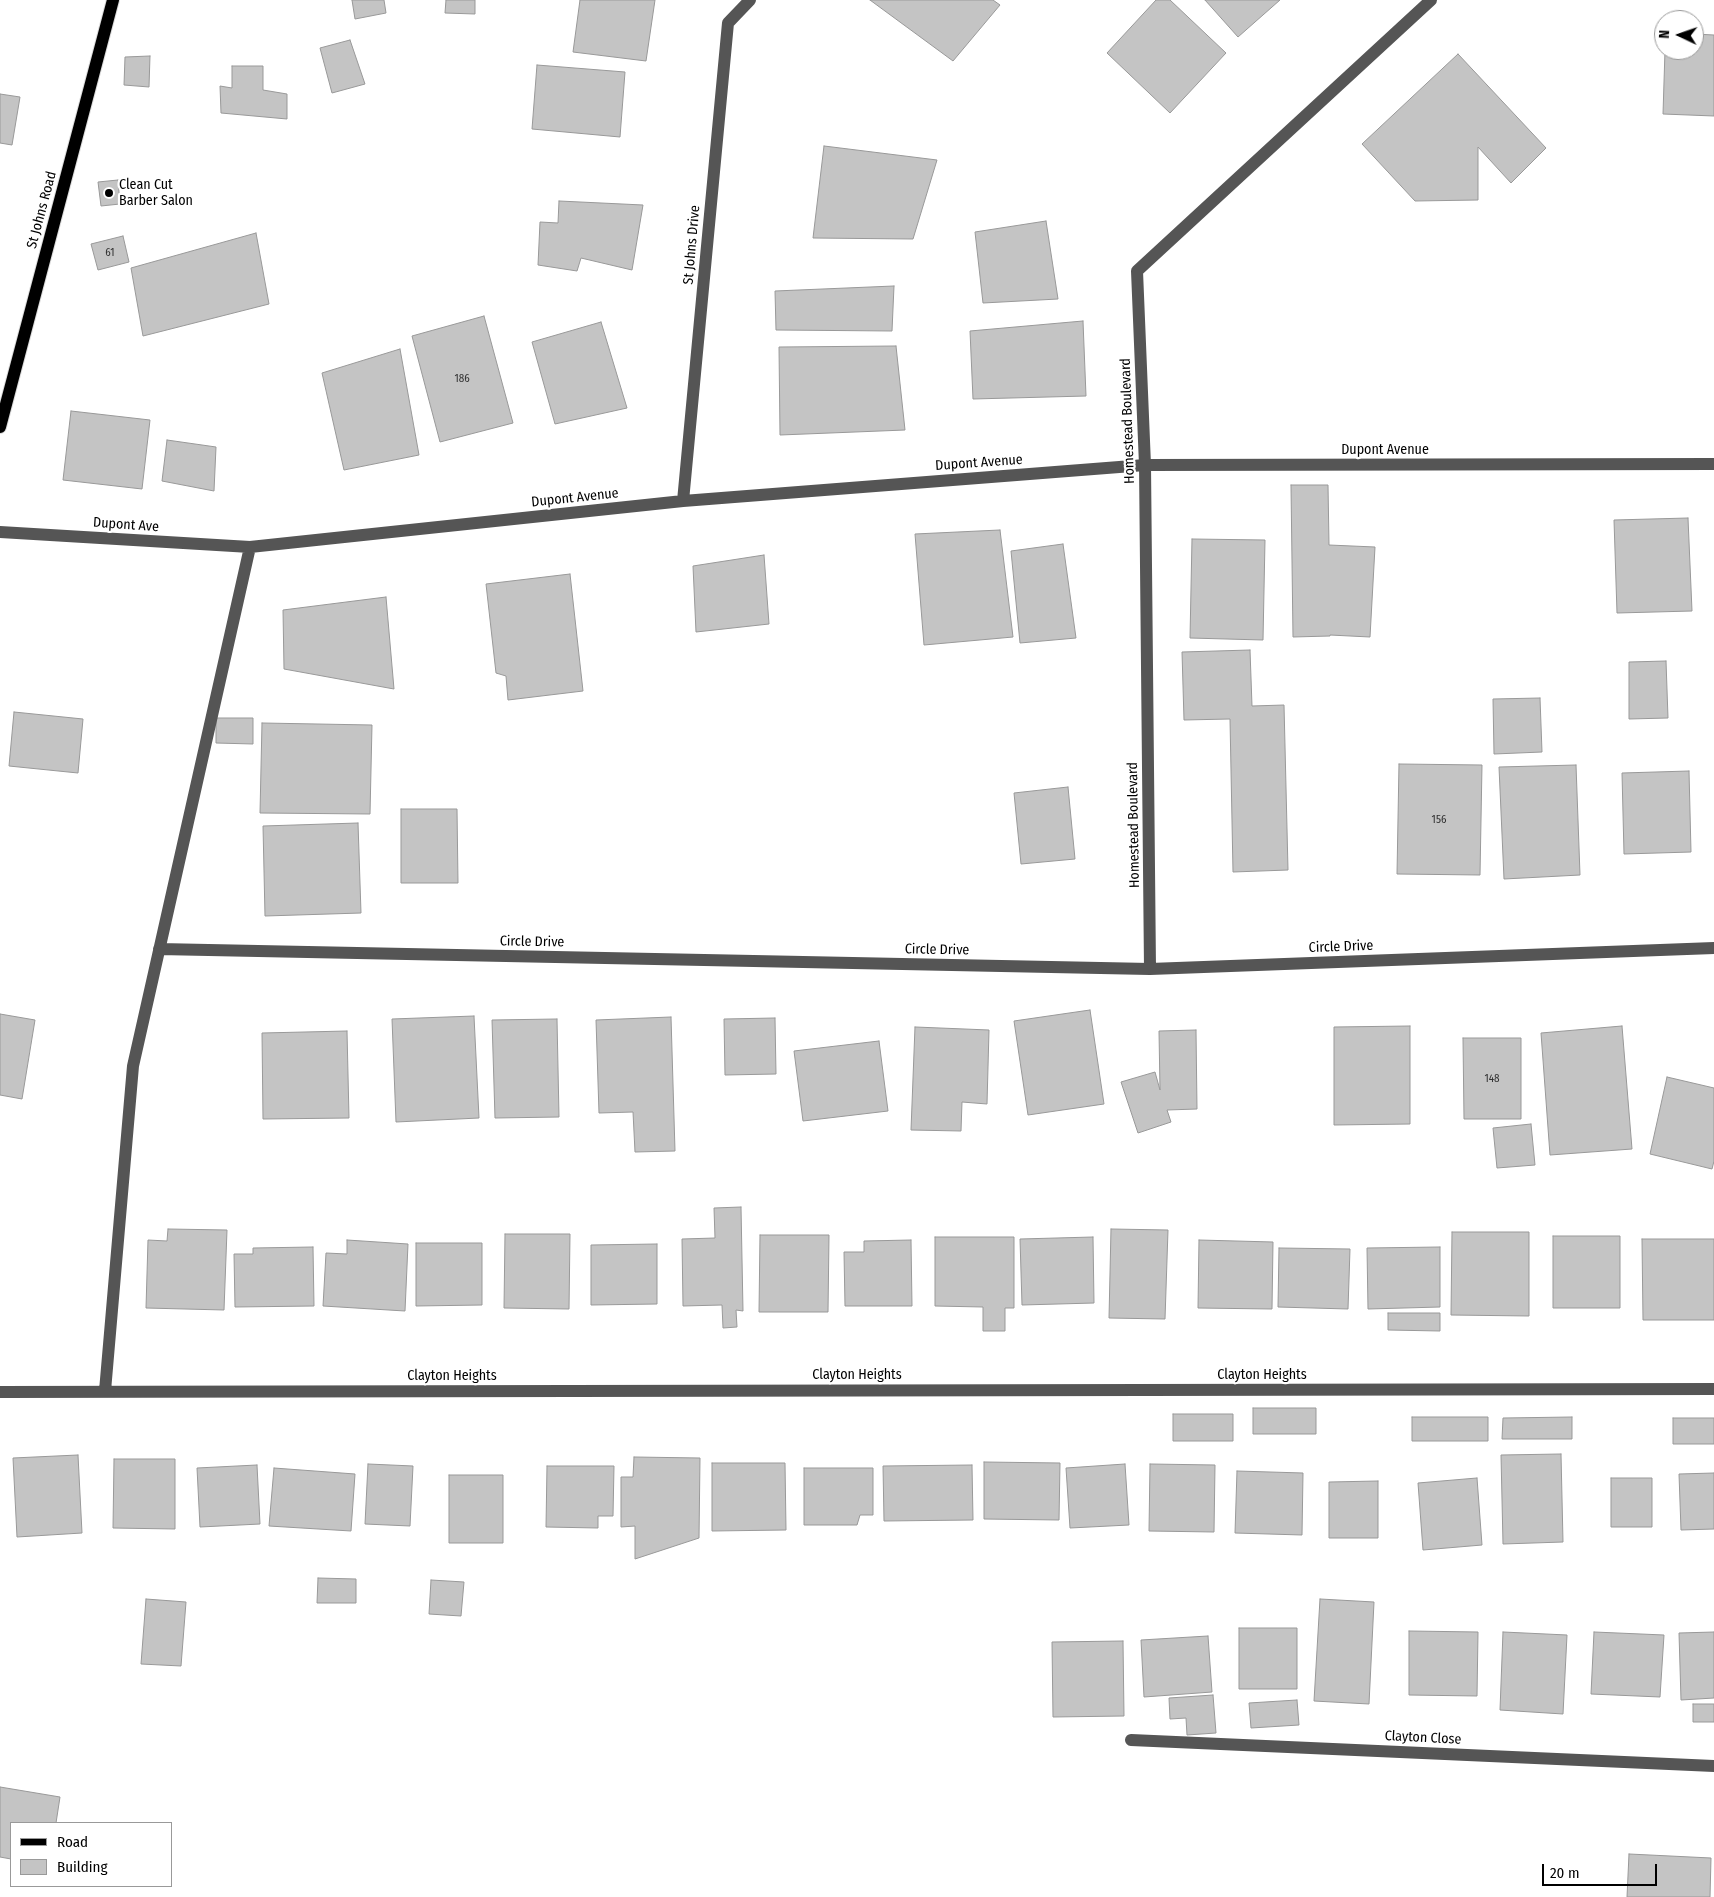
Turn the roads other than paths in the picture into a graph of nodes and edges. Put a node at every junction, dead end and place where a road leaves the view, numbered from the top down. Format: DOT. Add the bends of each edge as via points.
graph roads {
  1 [pos="113,0"];
  2 [pos="750,0"];
  3 [pos="1431,0"];
  4 [pos="0,427"];
  5 [pos="1714,464"];
  6 [pos="1145,465"];
  7 [pos="683,501"];
  8 [pos="0,532"];
  9 [pos="250,547"];
  10 [pos="1714,948"];
  11 [pos="159,949"];
  12 [pos="1150,969"];
  13 [pos="1714,1389"];
  14 [pos="105,1391"];
  15 [pos="0,1392"];
  16 [pos="1131,1740"];
  17 [pos="1714,1766"];
  1 -- 4 [label="main road, St Johns Road"];
  2 -- 7 [label="street, St Johns Drive" via="728,23"];
  3 -- 6 [label="street, Homestead Boulevard" via="1138,271"];
  5 -- 6 [label="street, Dupont Avenue"];
  6 -- 7 [label="street, Dupont Avenue"];
  6 -- 12 [label="street, Homestead Boulevard"];
  7 -- 9 [label="street, Dupont Avenue"];
  8 -- 9 [label="street, Dupont Ave"];
  9 -- 11 [label="street"];
  10 -- 12 [label="street, Circle Drive"];
  11 -- 12 [label="street, Circle Drive"];
  11 -- 14 [label="street" via="133,1066"];
  13 -- 14 [label="street, Clayton Heights"];
  14 -- 15 [label="street, Clayton Heights"];
  16 -- 17 [label="street, Clayton Close"];
}
